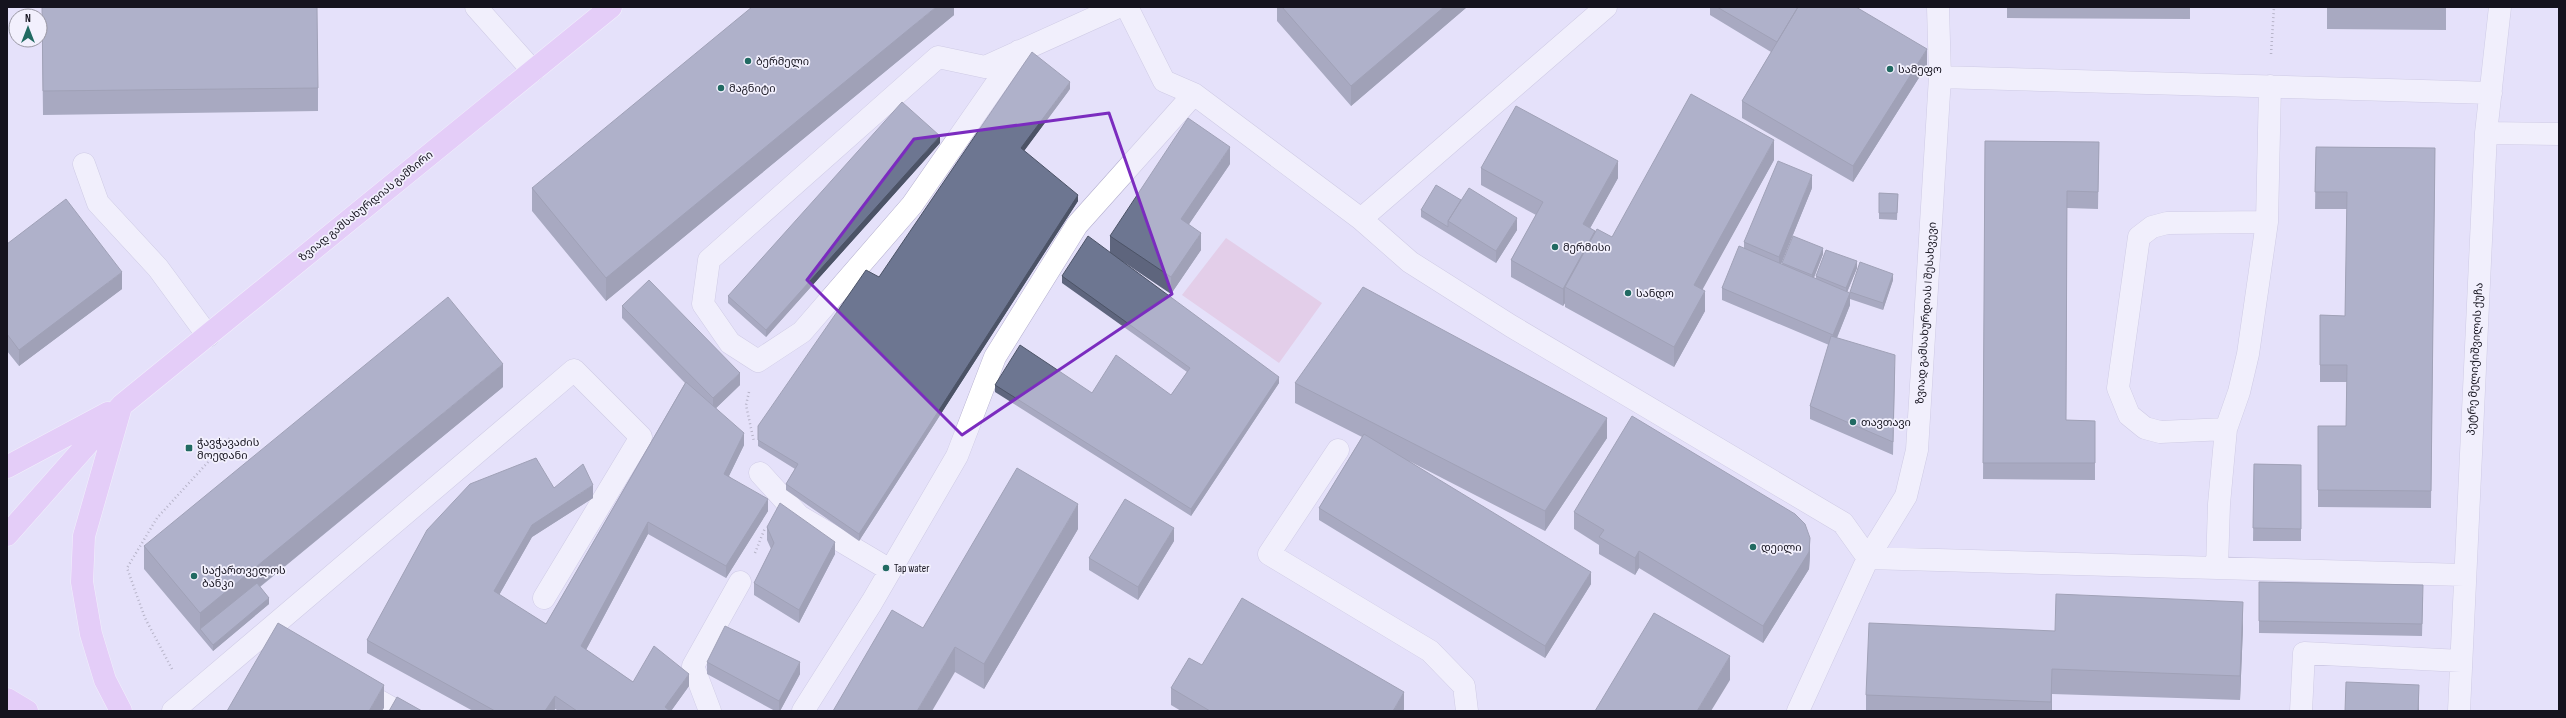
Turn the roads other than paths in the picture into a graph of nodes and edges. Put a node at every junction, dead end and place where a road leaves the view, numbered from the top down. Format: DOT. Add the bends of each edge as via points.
graph roads {
  1 [pos="476,7"];
  2 [pos="611,7"];
  3 [pos="1118,7"];
  4 [pos="1127,7"];
  5 [pos="1606,7"];
  6 [pos="1938,7"];
  7 [pos="2500,7"];
  8 [pos="1019,51"];
  9 [pos="532,71"];
  10 [pos="1940,77"];
  11 [pos="2270,86"];
  12 [pos="2491,93"];
  13 [pos="1194,94"];
  14 [pos="2486,133"];
  15 [pos="2559,134"];
  16 [pos="84,164"];
  17 [pos="1361,219"];
  18 [pos="2267,222"];
  19 [pos="208,336"];
  20 [pos="122,406"];
  21 [pos="2226,429"];
  22 [pos="1338,450"];
  23 [pos="7,467"];
  24 [pos="760,473"];
  25 [pos="7,535"];
  26 [pos="1868,558"];
  27 [pos="2217,568"];
  28 [pos="890,570"];
  29 [pos="2464,576"];
  30 [pos="740,582"];
  31 [pos="544,598"];
  32 [pos="264,634"];
  33 [pos="284,646"];
  34 [pos="2461,662"];
  35 [pos="343,680"];
  36 [pos="7,699"];
  37 [pos="180,704"];
  38 [pos="27,711"];
  39 [pos="121,711"];
  40 [pos="397,711"];
  41 [pos="710,711"];
  42 [pos="803,711"];
  43 [pos="1467,711"];
  44 [pos="1798,711"];
  45 [pos="2301,711"];
  46 [pos="2459,711"];
  1 -- 9 [label="street"];
  2 -- 9 [label="main road, ზვიად გამსახურდიას გამზირი"];
  3 -- 8 [label="street"];
  4 -- 13 [label="street" via="1164,81"];
  5 -- 17 [label="street"];
  6 -- 10 [label="street, ზვიად გამსახურდიას I შესახვევი"];
  7 -- 12 [label="street, პეტრე მელიქიშვილის ქუჩა"];
  8 -- 8 [label="street" via="985,67 938,57 709,260 703,304 730,343 758,361 802,332 912,205"];
  9 -- 19 [label="main road, ზვიად გამსახურდიას გამზირი"];
  10 -- 11 [label="street"];
  10 -- 26 [label="street, ზვიად გამსახურდიას I შესახვევი" via="1917,450 1906,496"];
  11 -- 12 [label="street"];
  11 -- 18 [label="street"];
  12 -- 14 [label="street, პეტრე მელიქიშვილის ქუჩა"];
  13 -- 17 [label="street"];
  13 -- 28 [label="street" via="1077,225 995,357 957,456"];
  14 -- 15 [label="street"];
  14 -- 29 [label="street, პეტრე მელიქიშვილის ქუჩა"];
  16 -- 19 [label="street" via="98,203 158,268"];
  17 -- 26 [label="street" via="1410,262 1511,326 1843,523"];
  18 -- 21 [label="street" via="2248,354 2239,392"];
  18 -- 21 [label="street" via="2167,223 2152,227 2139,237 2118,388 2129,415 2145,428 2160,432"];
  19 -- 20 [label="main road, ზვიად გამსახურდიას გამზირი"];
  20 -- 23 [label="main road, ზვიად გამსახურდიას გამზირი"];
  20 -- 25 [label="main road, ზვიად გამსახურდიას გამზირი"];
  20 -- 39 [label="main road" via="84,536 82,582 95,649 105,680"];
  21 -- 27 [label="street" via="2219,504"];
  22 -- 43 [label="street" via="1269,554 1430,651 1464,686"];
  24 -- 28 [label="street" via="799,516"];
  26 -- 27 [label="street"];
  26 -- 44 [label="street, ზვიად გამსახურდიას I შესახვევი"];
  27 -- 29 [label="street"];
  28 -- 42 [label="street"];
  29 -- 34 [label="street, პეტრე მელიქიშვილის ქუჩა"];
  30 -- 41 [label="street" via="693,666"];
  31 -- 32 [label="street" via="641,437 574,370"];
  32 -- 33 [label="street"];
  32 -- 37 [label="street"];
  34 -- 45 [label="street" via="2304,653"];
  34 -- 46 [label="street, პეტრე მელიქიშვილის ქუჩა"];
  35 -- 40 [label="street"];
  36 -- 38 [label="main road"];
}
